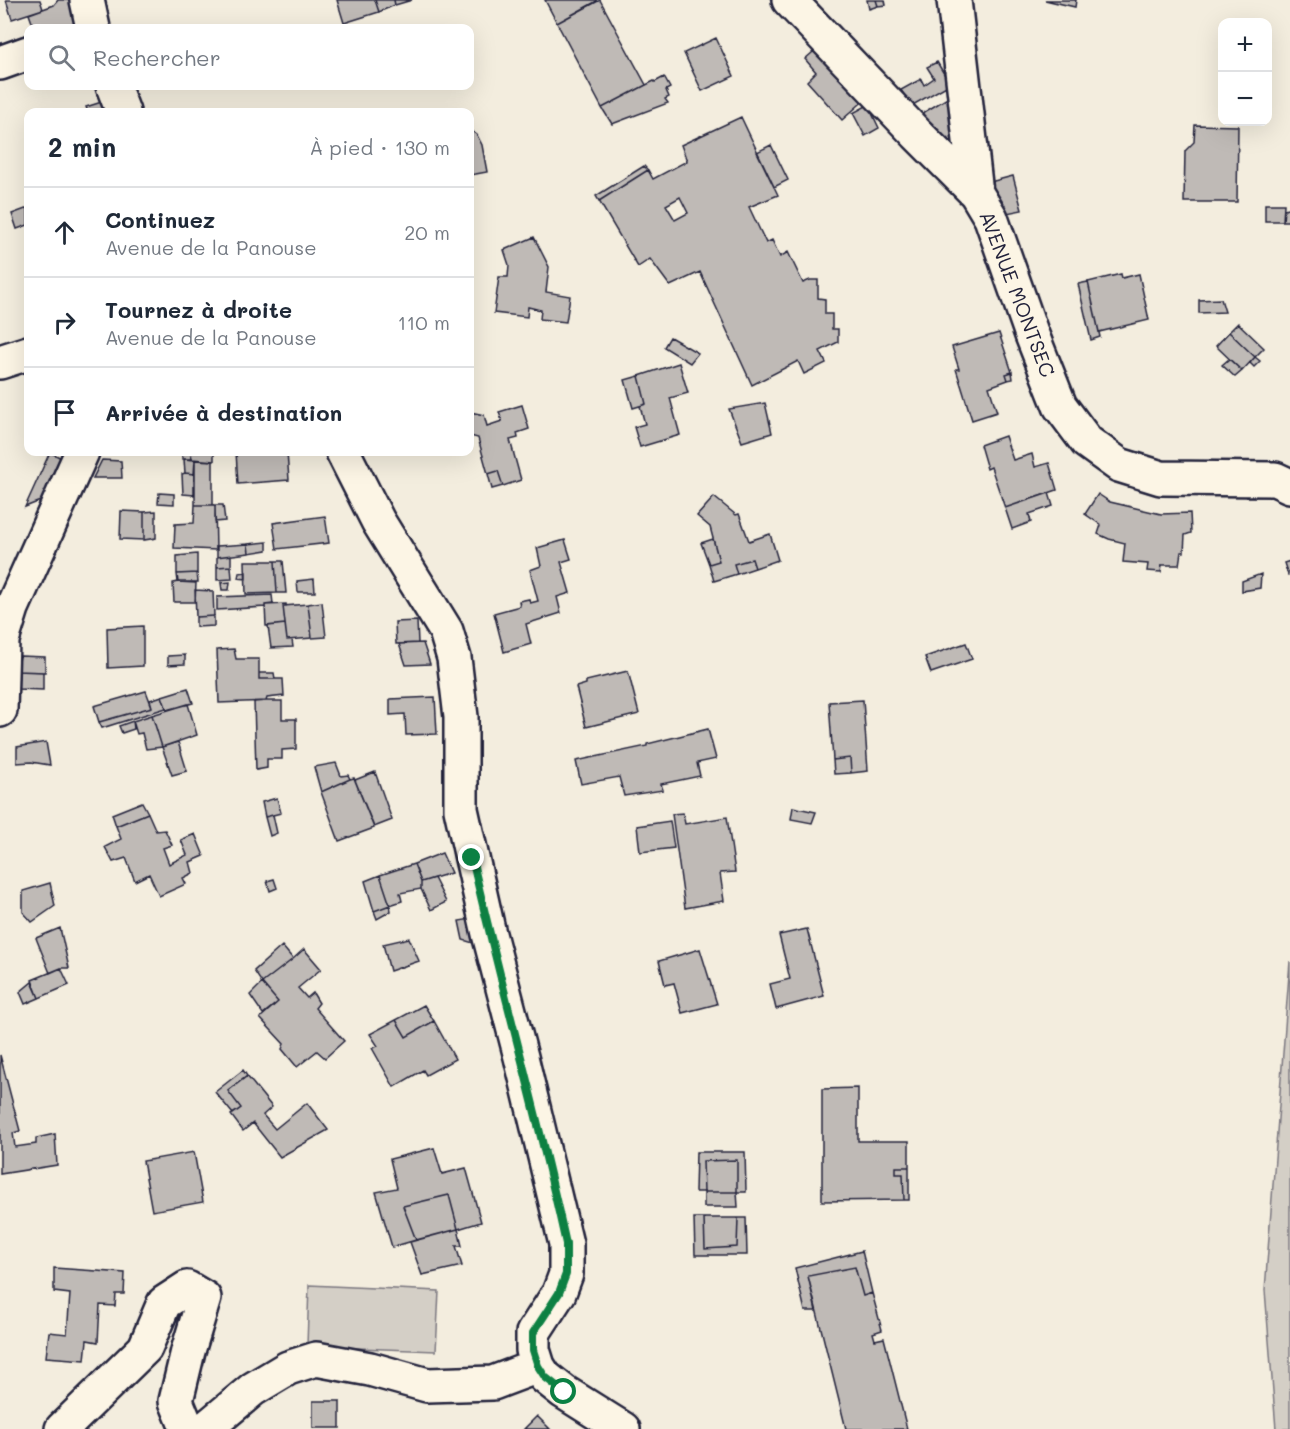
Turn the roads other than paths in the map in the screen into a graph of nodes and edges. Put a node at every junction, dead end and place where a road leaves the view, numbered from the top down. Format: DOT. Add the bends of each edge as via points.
graph roads {
  1 [pos="87,0"];
  2 [pos="789,0"];
  3 [pos="954,0"];
  4 [pos="92,24"];
  5 [pos="24,54"];
  6 [pos="0,63"];
  7 [pos="115,90"];
  8 [pos="121,108"];
  9 [pos="976,193"];
  10 [pos="24,354"];
  11 [pos="0,362"];
  12 [pos="80,456"];
  13 [pos="345,456"];
  14 [pos="1290,486"];
  15 [pos="0,710"];
  16 [pos="538,1366"];
  17 [pos="62,1429"];
  18 [pos="190,1429"];
  19 [pos="206,1429"];
  20 [pos="623,1429"];
  1 -- 4 [label="street"];
  2 -- 9 [label="street, AVENUE MONTSEC"];
  3 -- 9 [label="street"];
  5 -- 6 [label="street"];
  7 -- 8 [label="street"];
  9 -- 14 [label="street, AVENUE MONTSEC" via="991,218 1060,406 1087,442 1119,465 1161,478 1275,479"];
  10 -- 11 [label="street"];
  12 -- 15 [label="street" via="12,608 2,640"];
  13 -- 16 [label="street" via="378,521 446,631 454,658 461,717 462,809 566,1244 566,1274 559,1293 533,1333"];
  16 -- 19 [label="street" via="493,1383 427,1385 316,1359 288,1368 253,1389"];
  16 -- 20 [label="street" via="564,1392"];
  17 -- 18 [label="street" via="145,1348 164,1303 186,1288 204,1298 176,1401"];
}
